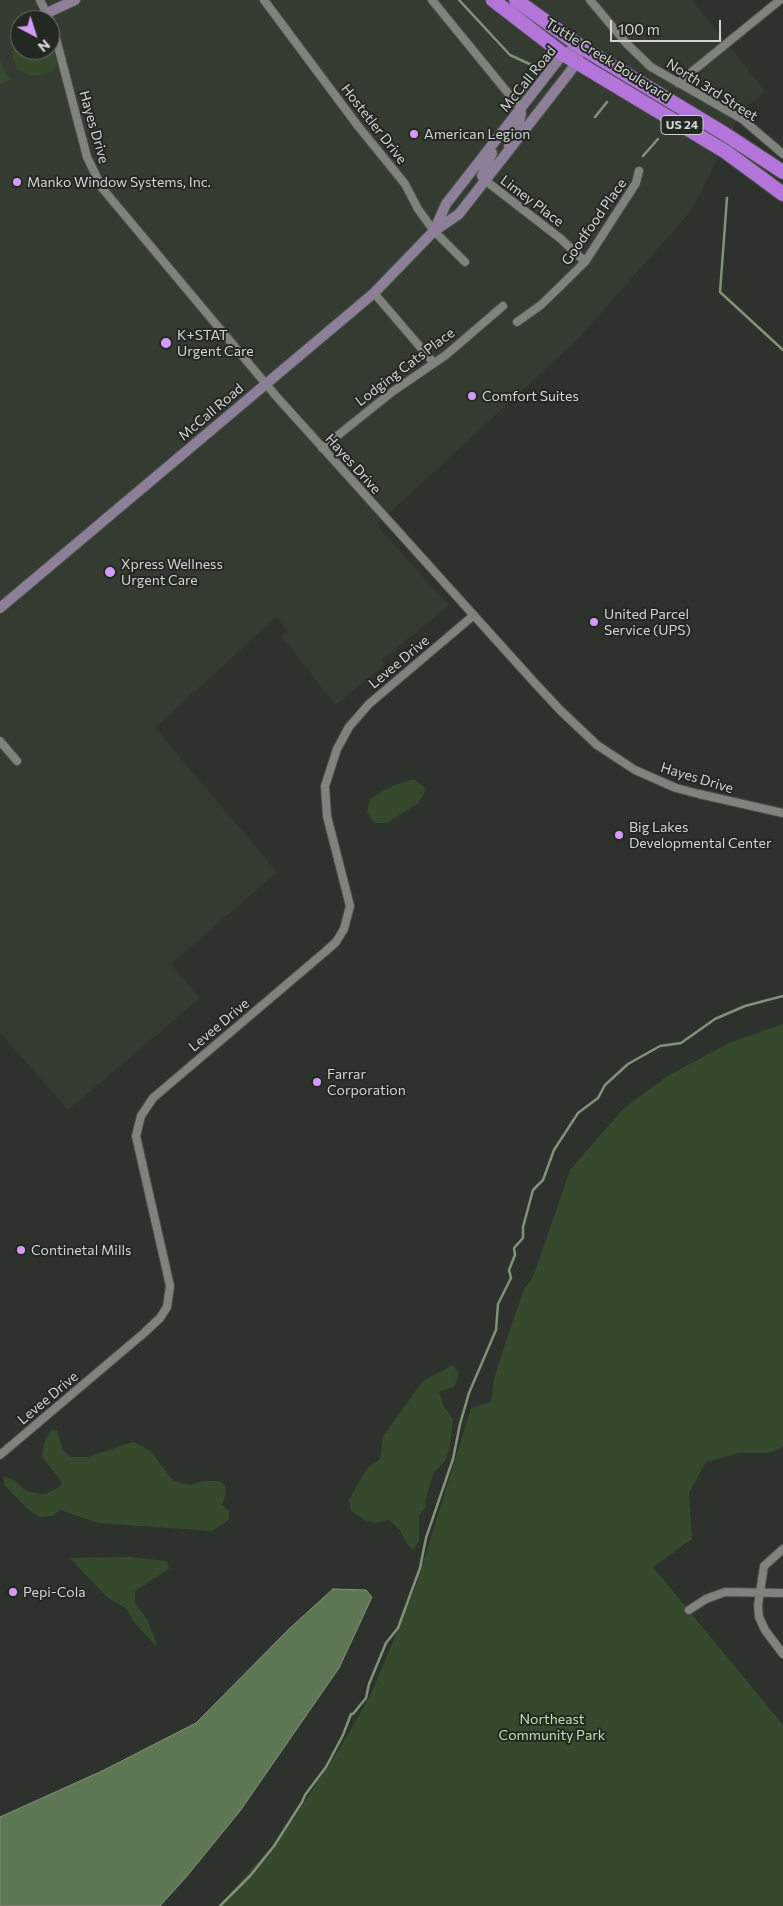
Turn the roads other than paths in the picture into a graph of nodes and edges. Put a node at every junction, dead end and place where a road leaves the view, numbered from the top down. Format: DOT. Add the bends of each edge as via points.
graph roads {
  1 [pos="75,0"];
  2 [pos="264,0"];
  3 [pos="432,0"];
  4 [pos="493,0"];
  5 [pos="516,0"];
  6 [pos="590,0"];
  7 [pos="780,0"];
  8 [pos="53,10"];
  9 [pos="581,47"];
  10 [pos="60,54"];
  11 [pos="563,54"];
  12 [pos="576,62"];
  13 [pos="678,84"];
  14 [pos="521,109"];
  15 [pos="498,140"];
  16 [pos="783,154"];
  17 [pos="505,155"];
  18 [pos="638,171"];
  19 [pos="783,172"];
  20 [pos="486,181"];
  21 [pos="783,194"];
  22 [pos="434,230"];
  23 [pos="465,262"];
  24 [pos="585,262"];
  25 [pos="374,293"];
  26 [pos="503,306"];
  27 [pos="517,322"];
  28 [pos="433,362"];
  29 [pos="266,384"];
  30 [pos="322,448"];
  31 [pos="0,608"];
  32 [pos="474,615"];
  33 [pos="0,741"];
  34 [pos="17,761"];
  35 [pos="783,813"];
  36 [pos="0,1455"];
  37 [pos="783,1550"];
  38 [pos="759,1592"];
  39 [pos="783,1594"];
  40 [pos="689,1610"];
  41 [pos="783,1654"];
  1 -- 8 [label="main road"];
  2 -- 22 [label="street, Hostetler Drive" via="405,184"];
  3 -- 14 [label="street"];
  4 -- 11 [label="highway, Tuttle Creek Boulevard / US 24"];
  5 -- 9 [label="highway, Tuttle Creek Boulevard / US 24"];
  6 -- 13 [label="street, North 3rd Street" via="627,44"];
  7 -- 13 [label="street"];
  9 -- 11 [label="main road, McCall Road"];
  9 -- 12 [label="main road, McCall Road"];
  9 -- 19 [label="highway, Tuttle Creek Boulevard / US 24"];
  10 -- 29 [label="street, Hayes Drive" via="87,157 102,188"];
  11 -- 12 [label="highway, Tuttle Creek Boulevard / US 24"];
  11 -- 14 [label="main road, McCall Road"];
  12 -- 17 [label="main road, McCall Road"];
  12 -- 21 [label="highway, Tuttle Creek Boulevard / US 24" via="726,152"];
  13 -- 16 [label="street, North 3rd Street" via="742,119"];
  14 -- 15 [label="main road, McCall Road"];
  14 -- 17 [label="main road" via="521,117"];
  15 -- 20 [label="main road" via="484,169 482,176"];
  15 -- 22 [label="main road, McCall Road" via="446,204"];
  17 -- 20 [label="main road, McCall Road"];
  18 -- 24 [label="street, Goodfood Place" via="636,183"];
  20 -- 22 [label="main road, McCall Road" via="459,214"];
  20 -- 24 [label="street, Limey Place" via="561,239"];
  22 -- 23 [label="street, Hostetler Drive"];
  22 -- 25 [label="main road, McCall Road"];
  24 -- 27 [label="street, Goodfood Place" via="541,305"];
  25 -- 28 [label="street"];
  25 -- 29 [label="main road, McCall Road"];
  26 -- 28 [label="street, Lodging Cats Place" via="446,355"];
  28 -- 30 [label="street, Lodging Cats Place"];
  29 -- 30 [label="street, Hayes Drive"];
  29 -- 31 [label="main road, McCall Road"];
  30 -- 32 [label="street, Hayes Drive"];
  32 -- 35 [label="street, Hayes Drive" via="566,716 597,745 635,770 676,788"];
  32 -- 36 [label="street, Levee Drive" via="369,704 349,727 337,749 325,786 328,816 350,906 340,936 314,962 153,1098 142,1116 136,1136 170,1286 167,1307 144,1333"];
  33 -- 34 [label="street"];
  37 -- 38 [label="street" via="764,1566"];
  38 -- 39 [label="street"];
  38 -- 40 [label="street" via="725,1592"];
  38 -- 41 [label="street" via="759,1617"];
}
